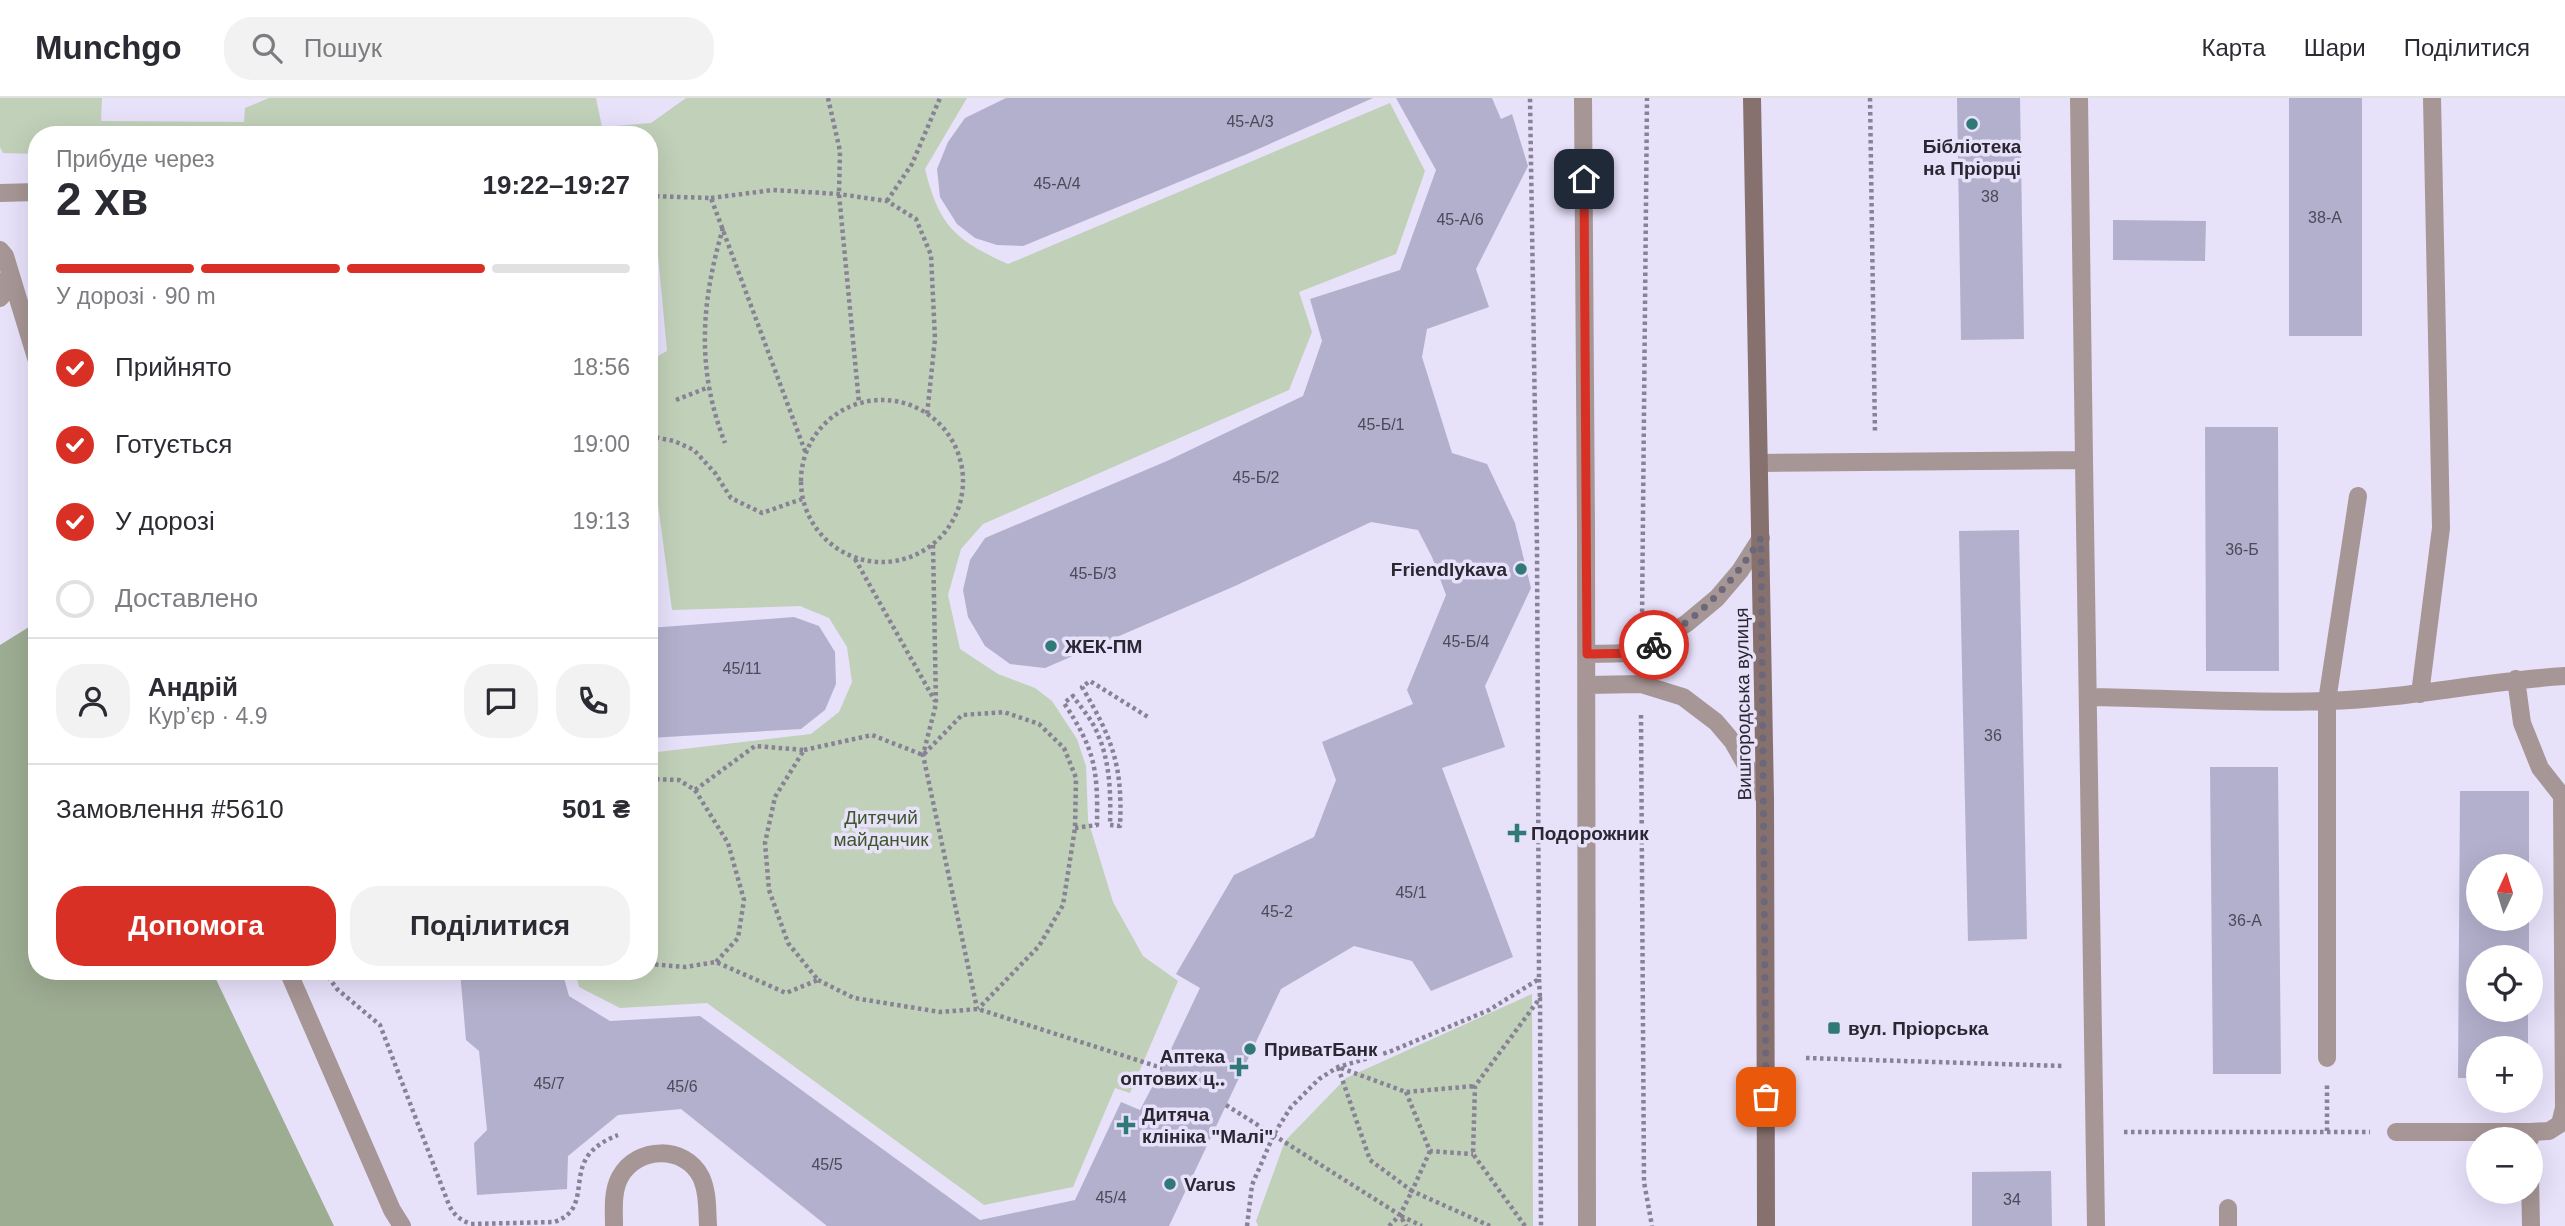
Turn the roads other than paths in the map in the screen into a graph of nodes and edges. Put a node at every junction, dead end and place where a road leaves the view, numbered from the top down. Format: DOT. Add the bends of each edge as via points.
graph roads {
  1 [pos="1583,98"];
  2 [pos="1752,98"];
  3 [pos="2079,98"];
  4 [pos="2432,98"];
  5 [pos="28,192"];
  6 [pos="0,193"];
  7 [pos="0,250"];
  8 [pos="9,275"];
  9 [pos="0,298"];
  10 [pos="28,333"];
  11 [pos="2084,460"];
  12 [pos="1760,463"];
  13 [pos="2358,496"];
  14 [pos="1761,538"];
  15 [pos="1587,654"];
  16 [pos="2565,676"];
  17 [pos="2516,679"];
  18 [pos="1587,685"];
  19 [pos="2420,694"];
  20 [pos="2088,697"];
  21 [pos="2327,701"];
  22 [pos="2563,796"];
  23 [pos="1765,799"];
  24 [pos="292,980"];
  25 [pos="2327,1058"];
  26 [pos="2396,1132"];
  27 [pos="2543,1133"];
  28 [pos="2466,1134"];
  29 [pos="2531,1204"];
  30 [pos="402,1226"];
  31 [pos="614,1226"];
  32 [pos="708,1226"];
  33 [pos="1587,1226"];
  34 [pos="1766,1226"];
  35 [pos="2096,1226"];
  36 [pos="2531,1226"];
  1 -- 15 [label="lane"];
  2 -- 12 [label="main road, Вишгородська вулиця"];
  3 -- 11 [label="lane"];
  4 -- 19 [label="lane" via="2441,528"];
  5 -- 6 [label="lane"];
  7 -- 8 [label="lane"];
  8 -- 9 [label="lane"];
  8 -- 10 [label="lane"];
  11 -- 12 [label="lane"];
  11 -- 20 [label="lane"];
  12 -- 14 [label="main road, Вишгородська вулиця"];
  13 -- 21 [label="lane"];
  14 -- 15 [label="lane" via="1717,598 1687,623 1641,653"];
  14 -- 23 [label="main road, Вишгородська вулиця"];
  15 -- 18 [label="lane"];
  16 -- 17 [label="lane"];
  17 -- 19 [label="lane"];
  17 -- 22 [label="lane" via="2522,723 2540,768"];
  18 -- 23 [label="lane" via="1641,684 1683,697 1734,742"];
  18 -- 33 [label="lane"];
  19 -- 21 [label="lane"];
  20 -- 21 [label="lane"];
  20 -- 35 [label="lane"];
  21 -- 25 [label="lane"];
  22 -- 27 [label="lane" via="2564,1108 2560,1124"];
  23 -- 34 [label="main road, Вишгородська вулиця"];
  24 -- 30 [label="lane"];
  26 -- 28 [label="lane"];
  29 -- 36 [label="lane"];
  31 -- 32 [label="lane" via="614,1196 621,1177 634,1161 671,1153 690,1161 701,1177"];
}
